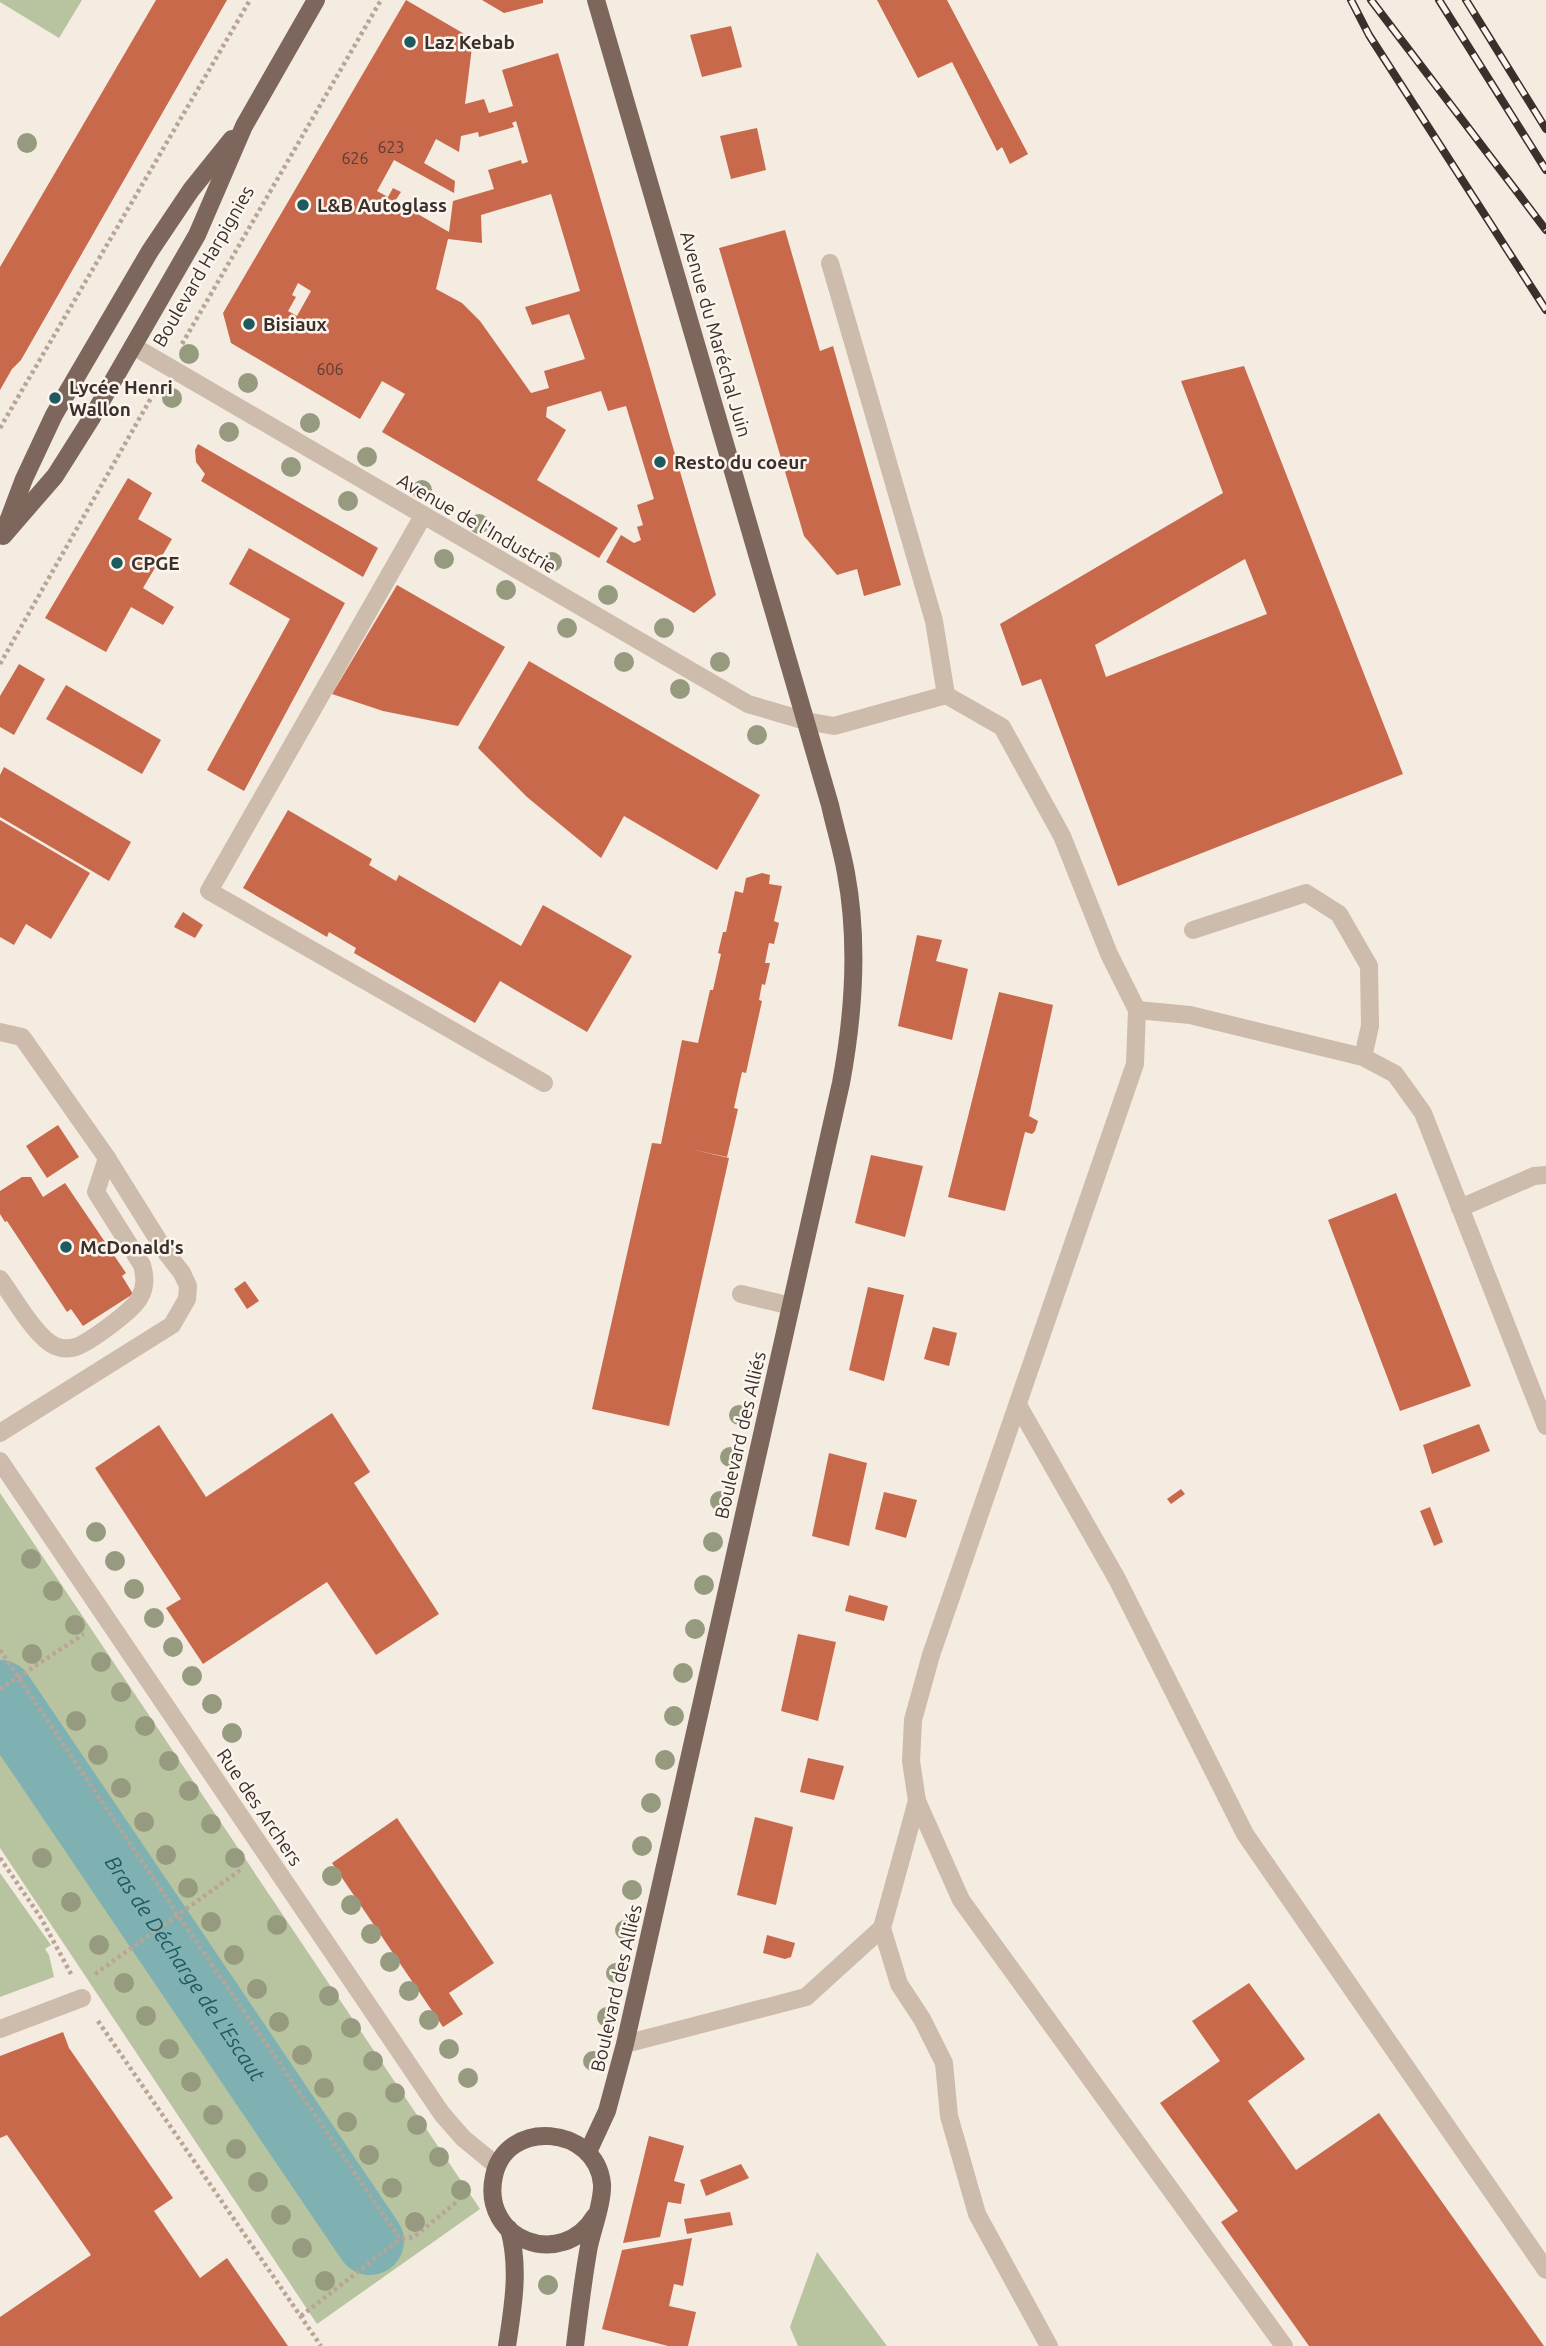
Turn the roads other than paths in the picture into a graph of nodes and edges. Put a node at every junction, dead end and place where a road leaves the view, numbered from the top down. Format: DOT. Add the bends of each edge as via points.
graph roads {
  1 [pos="316,0"];
  2 [pos="596,0"];
  3 [pos="244,126"];
  4 [pos="830,263"];
  5 [pos="133,346"];
  6 [pos="423,516"];
  7 [pos="1,538"];
  8 [pos="946,695"];
  9 [pos="806,721"];
  10 [pos="1194,930"];
  11 [pos="1137,1010"];
  12 [pos="0,1032"];
  13 [pos="1363,1057"];
  14 [pos="544,1083"];
  15 [pos="107,1158"];
  16 [pos="1546,1175"];
  17 [pos="1460,1208"];
  18 [pos="0,1279"];
  19 [pos="741,1294"];
  20 [pos="791,1306"];
  21 [pos="1018,1405"];
  22 [pos="1546,1426"];
  23 [pos="0,1433"];
  24 [pos="0,1461"];
  25 [pos="917,1801"];
  26 [pos="882,1928"];
  27 [pos="82,1998"];
  28 [pos="0,2029"];
  29 [pos="625,2044"];
  30 [pos="588,2152"];
  31 [pos="497,2165"];
  32 [pos="595,2216"];
  33 [pos="509,2230"];
  34 [pos="1546,2270"];
  35 [pos="507,2346"];
  36 [pos="575,2346"];
  37 [pos="1049,2346"];
  38 [pos="1284,2346"];
  1 -- 3 [label="main road, Boulevard Harpignies"];
  2 -- 9 [label="main road, Avenue du Maréchal Juin"];
  3 -- 5 [label="main road, Boulevard Harpignies" via="197,235"];
  3 -- 7 [label="main road, Boulevard Harpignies" via="191,190 150,251 54,415"];
  4 -- 8 [label="street" via="934,621"];
  5 -- 6 [label="street, Avenue de l'Industrie"];
  5 -- 7 [label="main road, Boulevard Harpignies" via="65,461"];
  6 -- 9 [label="street, Avenue de l'Industrie" via="736,698"];
  6 -- 14 [label="street" via="209,891"];
  8 -- 9 [label="street, Avenue de l'Industrie" via="834,726"];
  8 -- 11 [label="street" via="1002,727 1062,836 1109,954"];
  9 -- 20 [label="main road, Boulevard des Alliés" via="846,873 853,931 853,999 841,1083"];
  10 -- 13 [label="street" via="1306,893 1339,914 1369,966 1370,1026"];
  11 -- 13 [label="street" via="1190,1015"];
  11 -- 21 [label="street" via="1138,1046 1129,1086"];
  12 -- 15 [label="street" via="22,1037"];
  13 -- 17 [label="street" via="1395,1074 1423,1112"];
  15 -- 18 [label="street" via="96,1192 145,1276 144,1288 130,1311 66,1349 44,1340"];
  15 -- 23 [label="street" via="182,1273 187,1298 172,1325"];
  16 -- 17 [label="street"];
  17 -- 22 [label="street"];
  19 -- 20 [label="street"];
  20 -- 29 [label="main road, Boulevard des Alliés"];
  21 -- 25 [label="street" via="913,1720 911,1762"];
  21 -- 34 [label="street" via="1117,1579 1245,1833"];
  24 -- 31 [label="street, Rue des Archers" via="442,2114"];
  25 -- 26 [label="street"];
  25 -- 38 [label="street" via="961,1900"];
  26 -- 29 [label="street" via="806,1997"];
  26 -- 37 [label="street" via="899,1984 944,2063 949,2116 977,2214"];
  27 -- 28 [label="street"];
  29 -- 30 [label="main road, Boulevard des Alliés" via="607,2111"];
  30 -- 31 [label="main road" via="568,2138 543,2135 520,2142"];
  30 -- 32 [label="main road" via="602,2183"];
  31 -- 33 [label="main road" via="493,2199"];
  32 -- 33 [label="main road" via="579,2235 556,2244 530,2242"];
  32 -- 36 [label="main road"];
  33 -- 35 [label="main road" via="515,2268"];
}
